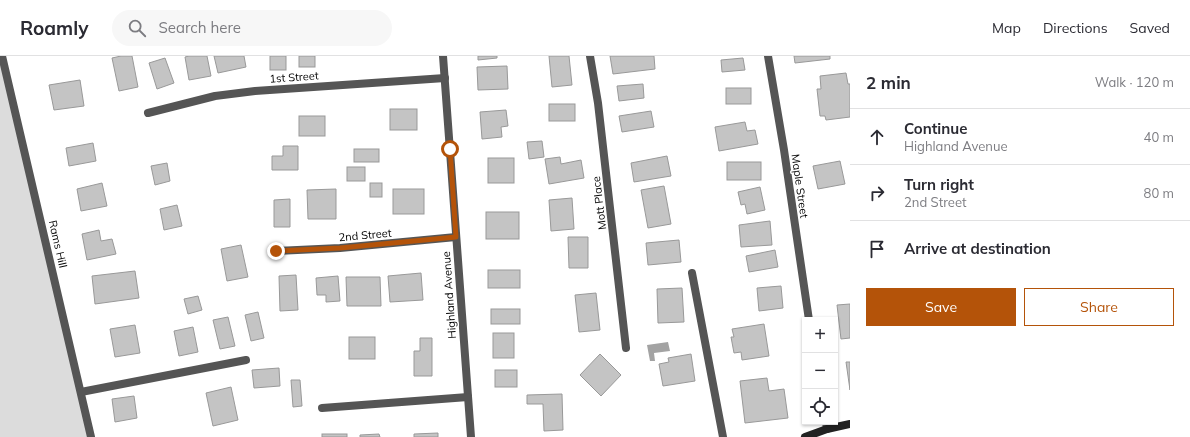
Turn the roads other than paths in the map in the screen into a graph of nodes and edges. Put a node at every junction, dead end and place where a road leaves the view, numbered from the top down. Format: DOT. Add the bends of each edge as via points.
graph roads {
  1 [pos="2,56"];
  2 [pos="443,56"];
  3 [pos="590,56"];
  4 [pos="768,56"];
  5 [pos="445,78"];
  6 [pos="148,113"];
  7 [pos="456,237"];
  8 [pos="276,251"];
  9 [pos="692,273"];
  10 [pos="809,317"];
  11 [pos="626,348"];
  12 [pos="246,360"];
  13 [pos="81,392"];
  14 [pos="468,397"];
  15 [pos="322,408"];
  16 [pos="850,424"];
  17 [pos="826,426"];
  18 [pos="91,437"];
  19 [pos="471,437"];
  20 [pos="723,437"];
  21 [pos="805,437"];
  1 -- 13 [label="street, Rams Hill"];
  2 -- 5 [label="street, Highland Avenue"];
  3 -- 11 [label="street, Mott Place" via="598,103"];
  4 -- 10 [label="street, Maple Street"];
  5 -- 6 [label="street, 1st Street" via="255,91 215,96"];
  5 -- 7 [label="street, Highland Avenue"];
  7 -- 8 [label="street, 2nd Street"];
  7 -- 14 [label="street, Highland Avenue"];
  9 -- 20 [label="street"];
  12 -- 13 [label="street"];
  13 -- 18 [label="street, Rams Hill"];
  14 -- 15 [label="street"];
  14 -- 19 [label="street, Highland Avenue"];
  16 -- 17 [label="street"];
  17 -- 21 [label="street"];
}
